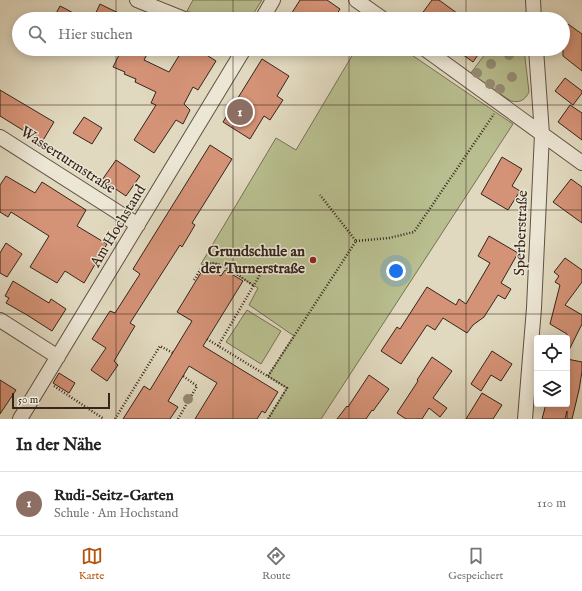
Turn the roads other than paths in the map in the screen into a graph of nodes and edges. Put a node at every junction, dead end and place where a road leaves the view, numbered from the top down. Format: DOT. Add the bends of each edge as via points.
graph roads {
  1 [pos="137,0"];
  2 [pos="273,0"];
  3 [pos="356,0"];
  4 [pos="533,0"];
  5 [pos="167,12"];
  6 [pos="266,12"];
  7 [pos="373,12"];
  8 [pos="534,12"];
  9 [pos="240,56"];
  10 [pos="435,56"];
  11 [pos="536,56"];
  12 [pos="542,134"];
  13 [pos="0,137"];
  14 [pos="582,163"];
  15 [pos="138,225"];
  16 [pos="0,320"];
  17 [pos="58,357"];
  18 [pos="20,419"];
  19 [pos="525,419"];
  1 -- 5 [label="street"];
  2 -- 6 [label="street"];
  3 -- 7 [label="street"];
  4 -- 8 [label="street"];
  9 -- 15 [label="street, Am Hochstand"];
  10 -- 12 [label="street"];
  11 -- 12 [label="street, Sperberstraße"];
  12 -- 14 [label="street"];
  12 -- 19 [label="street, Sperberstraße" via="534,308"];
  13 -- 15 [label="street, Wasserturmstraße"];
  15 -- 17 [label="street, Am Hochstand"];
  16 -- 17 [label="street"];
  17 -- 18 [label="street, Am Hochstand"];
}
